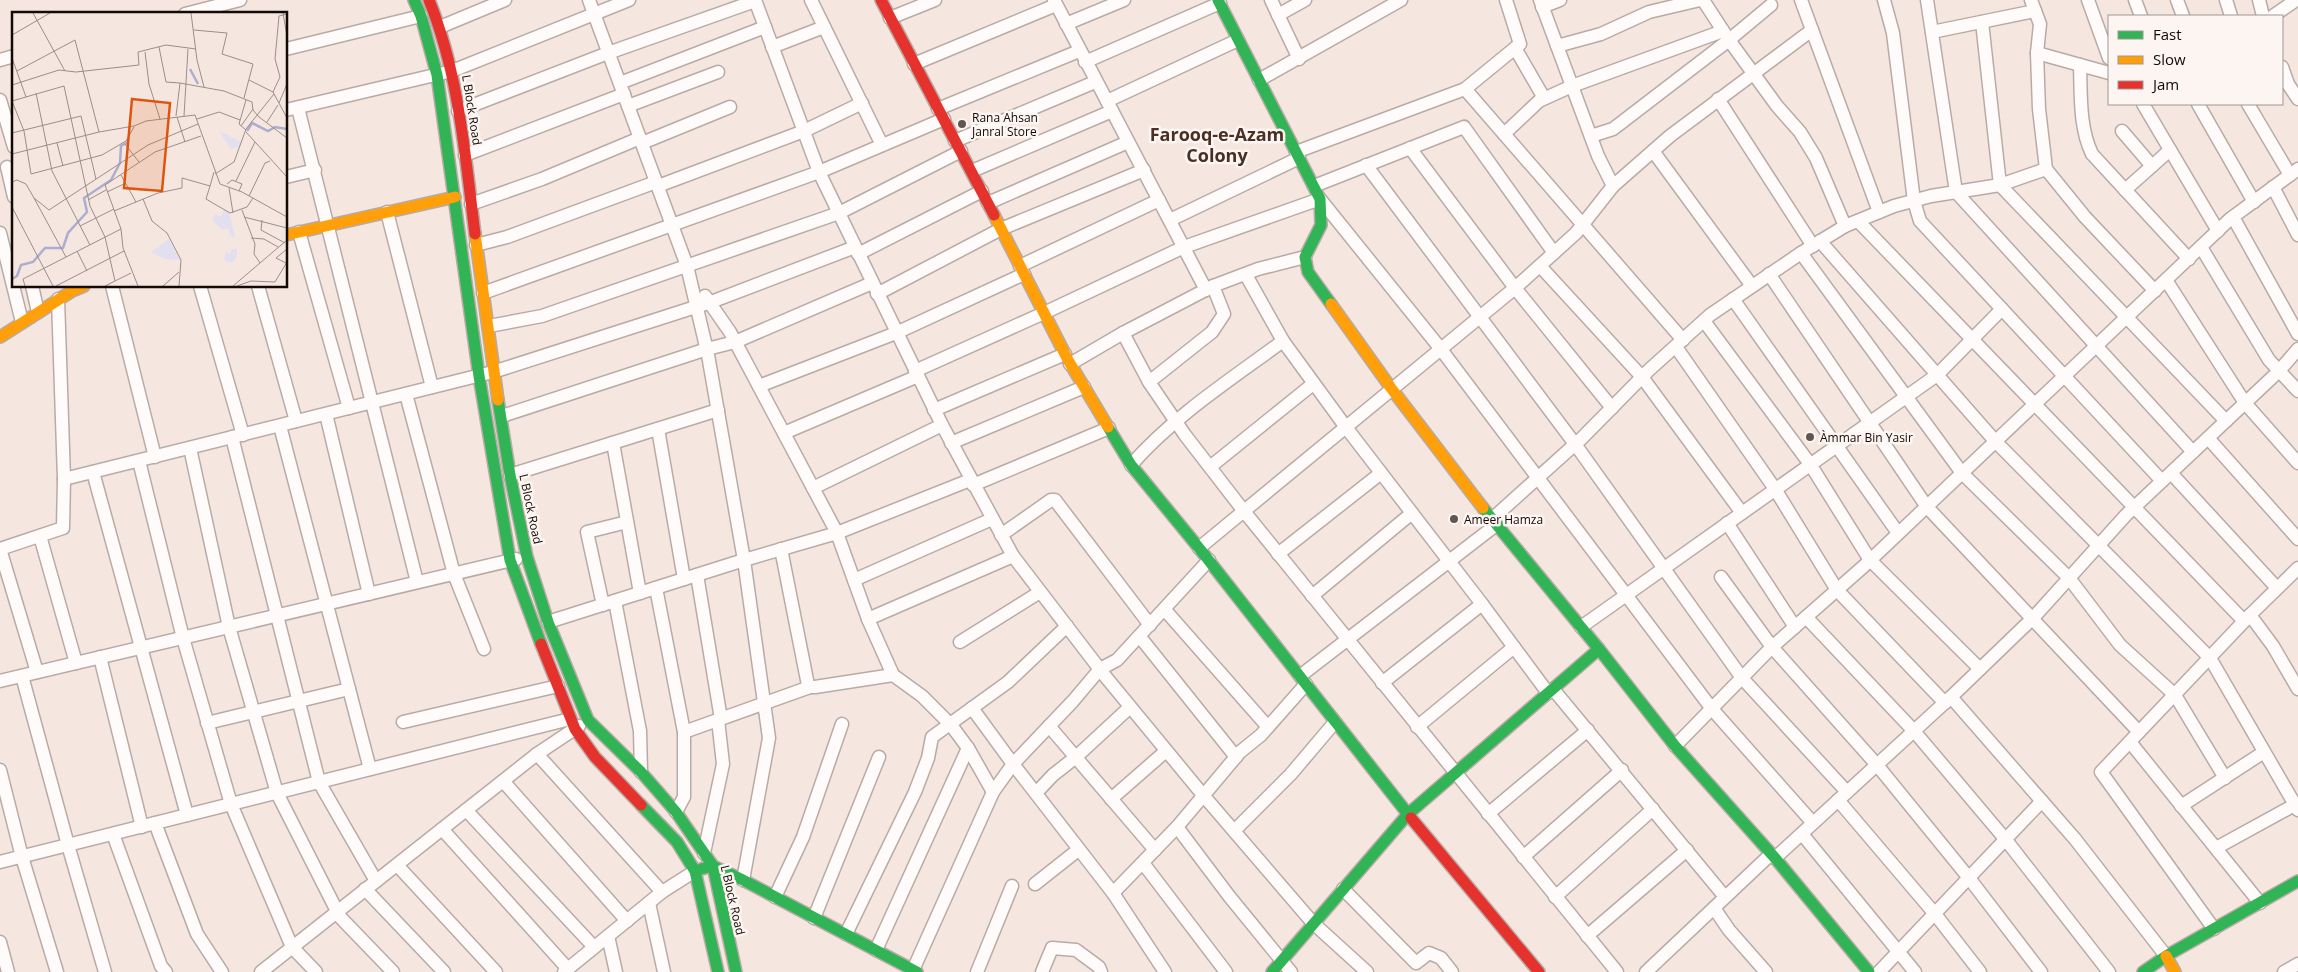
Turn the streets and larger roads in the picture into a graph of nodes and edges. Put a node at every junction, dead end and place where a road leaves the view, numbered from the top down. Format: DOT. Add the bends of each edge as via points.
graph roads {
  1 [pos="240,0"];
  2 [pos="414,0"];
  3 [pos="429,0"];
  4 [pos="505,0"];
  5 [pos="589,0"];
  6 [pos="629,0"];
  7 [pos="811,0"];
  8 [pos="880,0"];
  9 [pos="935,0"];
  10 [pos="1124,0"];
  11 [pos="1271,0"];
  12 [pos="1305,0"];
  13 [pos="1401,0"];
  14 [pos="1506,0"];
  15 [pos="1560,0"];
  16 [pos="1702,0"];
  17 [pos="1801,0"];
  18 [pos="1884,0"];
  19 [pos="2088,0"];
  20 [pos="2135,0"];
  21 [pos="2178,0"];
  22 [pos="2226,0"];
  23 [pos="2260,0"];
  24 [pos="2296,0"];
  25 [pos="757,1"];
  26 [pos="1931,1"];
  27 [pos="1055,2"];
  28 [pos="1219,2"];
  29 [pos="1541,3"];
  30 [pos="1771,5"];
  31 [pos="2033,5"];
  32 [pos="192,10"];
  33 [pos="594,14"];
  34 [pos="1278,15"];
  35 [pos="2141,15"];
  36 [pos="2183,15"];
  37 [pos="2231,15"];
  38 [pos="2263,15"];
  39 [pos="2274,15"];
  40 [pos="421,16"];
  41 [pos="890,18"];
  42 [pos="1982,22"];
  43 [pos="1066,24"];
  44 [pos="440,27"];
  45 [pos="765,27"];
  46 [pos="824,27"];
  47 [pos="1812,30"];
  48 [pos="1932,32"];
  49 [pos="1726,36"];
  50 [pos="1238,40"];
  51 [pos="1557,46"];
  52 [pos="772,47"];
  53 [pos="1515,48"];
  54 [pos="288,49"];
  55 [pos="608,53"];
  56 [pos="2037,53"];
  57 [pos="2108,55"];
  58 [pos="1082,56"];
  59 [pos="1299,59"];
  60 [pos="914,64"];
  61 [pos="2080,65"];
  62 [pos="2283,70"];
  63 [pos="452,71"];
  64 [pos="718,72"];
  65 [pos="1754,73"];
  66 [pos="2108,73"];
  67 [pos="437,75"];
  68 [pos="1259,80"];
  69 [pos="1095,82"];
  70 [pos="1572,86"];
  71 [pos="622,88"];
  72 [pos="1465,89"];
  73 [pos="1544,98"];
  74 [pos="1718,99"];
  75 [pos="2298,99"];
  76 [pos="0,100"];
  77 [pos="862,104"];
  78 [pos="2144,105"];
  79 [pos="2199,105"];
  80 [pos="2249,105"];
  81 [pos="628,106"];
  82 [pos="730,106"];
  83 [pos="1109,106"];
  84 [pos="292,109"];
  85 [pos="458,111"];
  86 [pos="941,114"];
  87 [pos="6,117"];
  88 [pos="804,131"];
  89 [pos="2122,131"];
  90 [pos="1504,134"];
  91 [pos="1591,136"];
  92 [pos="12,140"];
  93 [pos="641,141"];
  94 [pos="1128,142"];
  95 [pos="882,145"];
  96 [pos="958,146"];
  97 [pos="1410,148"];
  98 [pos="2170,150"];
  99 [pos="1653,151"];
  100 [pos="465,155"];
  101 [pos="1298,155"];
  102 [pos="1366,165"];
  103 [pos="2152,166"];
  104 [pos="7,167"];
  105 [pos="2046,169"];
  106 [pos="315,170"];
  107 [pos="1144,170"];
  108 [pos="972,171"];
  109 [pos="820,172"];
  110 [pos="2294,172"];
  111 [pos="288,177"];
  112 [pos="657,184"];
  113 [pos="2000,185"];
  114 [pos="1314,186"];
  115 [pos="1613,186"];
  116 [pos="2273,187"];
  117 [pos="12,188"];
  118 [pos="2125,190"];
  119 [pos="982,191"];
  120 [pos="1956,192"];
  121 [pos="455,197"];
  122 [pos="1320,199"];
  123 [pos="1159,200"];
  124 [pos="1914,201"];
  125 [pos="2254,202"];
  126 [pos="988,203"];
  127 [pos="471,204"];
  128 [pos="387,212"];
  129 [pos="1879,212"];
  130 [pos="839,213"];
  131 [pos="2233,217"];
  132 [pos="1170,220"];
  133 [pos="1858,221"];
  134 [pos="329,225"];
  135 [pos="672,225"];
  136 [pos="1582,226"];
  137 [pos="1845,226"];
  138 [pos="1001,229"];
  139 [pos="2218,231"];
  140 [pos="0,233"];
  141 [pos="292,234"];
  142 [pos="2298,235"];
  143 [pos="1817,244"];
  144 [pos="476,245"];
  145 [pos="1184,246"];
  146 [pos="2201,247"];
  147 [pos="857,250"];
  148 [pos="1554,253"];
  149 [pos="1801,253"];
  150 [pos="1305,257"];
  151 [pos="2188,259"];
  152 [pos="688,266"];
  153 [pos="1540,266"];
  154 [pos="1022,270"];
  155 [pos="1769,274"];
  156 [pos="1246,275"];
  157 [pos="2166,280"];
  158 [pos="692,281"];
  159 [pos="12,282"];
  160 [pos="1752,286"];
  161 [pos="14,288"];
  162 [pos="32,288"];
  163 [pos="79,288"];
  164 [pos="113,288"];
  165 [pos="201,288"];
  166 [pos="259,288"];
  167 [pos="874,288"];
  168 [pos="1209,288"];
  169 [pos="1515,288"];
  170 [pos="2155,291"];
  171 [pos="484,292"];
  172 [pos="58,299"];
  173 [pos="1733,299"];
  174 [pos="710,302"];
  175 [pos="698,306"];
  176 [pos="2002,309"];
  177 [pos="38,312"];
  178 [pos="1044,313"];
  179 [pos="1479,317"];
  180 [pos="2127,318"];
  181 [pos="1704,321"];
  182 [pos="22,322"];
  183 [pos="489,326"];
  184 [pos="896,333"];
  185 [pos="1123,333"];
  186 [pos="2298,334"];
  187 [pos="0,337"];
  188 [pos="1972,339"];
  189 [pos="735,342"];
  190 [pos="1283,342"];
  191 [pos="1679,343"];
  192 [pos="2096,346"];
  193 [pos="1440,348"];
  194 [pos="707,349"];
  195 [pos="2298,349"];
  196 [pos="1068,359"];
  197 [pos="2279,371"];
  198 [pos="493,372"];
  199 [pos="916,374"];
  200 [pos="1937,375"];
  201 [pos="479,376"];
  202 [pos="2064,376"];
  203 [pos="1642,377"];
  204 [pos="1149,382"];
  205 [pos="1313,384"];
  206 [pos="758,386"];
  207 [pos="432,387"];
  208 [pos="1084,387"];
  209 [pos="1391,388"];
  210 [pos="2298,391"];
  211 [pos="406,394"];
  212 [pos="1906,396"];
  213 [pos="373,402"];
  214 [pos="2245,403"];
  215 [pos="2034,404"];
  216 [pos="349,408"];
  217 [pos="1612,408"];
  218 [pos="718,410"];
  219 [pos="934,410"];
  220 [pos="326,414"];
  221 [pos="502,416"];
  222 [pos="1175,421"];
  223 [pos="2226,421"];
  224 [pos="296,422"];
  225 [pos="1870,422"];
  226 [pos="942,425"];
  227 [pos="280,426"];
  228 [pos="1344,426"];
  229 [pos="1109,428"];
  230 [pos="658,429"];
  231 [pos="784,433"];
  232 [pos="238,436"];
  233 [pos="2208,438"];
  234 [pos="1995,442"];
  235 [pos="951,443"];
  236 [pos="613,444"];
  237 [pos="1575,444"];
  238 [pos="1836,446"];
  239 [pos="190,448"];
  240 [pos="2193,452"];
  241 [pos="155,457"];
  242 [pos="139,461"];
  243 [pos="2298,463"];
  244 [pos="1810,464"];
  245 [pos="1131,465"];
  246 [pos="1210,467"];
  247 [pos="93,472"];
  248 [pos="1381,473"];
  249 [pos="1962,473"];
  250 [pos="510,475"];
  251 [pos="2167,477"];
  252 [pos="1538,478"];
  253 [pos="64,479"];
  254 [pos="971,482"];
  255 [pos="813,488"];
  256 [pos="1775,489"];
  257 [pos="1926,507"];
  258 [pos="2134,507"];
  259 [pos="1244,510"];
  260 [pos="1412,513"];
  261 [pos="1742,513"];
  262 [pos="992,519"];
  263 [pos="627,522"];
  264 [pos="1494,522"];
  265 [pos="1727,523"];
  266 [pos="837,533"];
  267 [pos="1898,534"];
  268 [pos="1001,535"];
  269 [pos="40,536"];
  270 [pos="2298,539"];
  271 [pos="2099,546"];
  272 [pos="1199,548"];
  273 [pos="0,549"];
  274 [pos="781,549"];
  275 [pos="1278,554"];
  276 [pos="1013,556"];
  277 [pos="527,557"];
  278 [pos="510,560"];
  279 [pos="744,560"];
  280 [pos="1209,560"];
  281 [pos="1870,560"];
  282 [pos="1450,561"];
  283 [pos="1663,568"];
  284 [pos="2298,568"];
  285 [pos="454,574"];
  286 [pos="697,575"];
  287 [pos="1721,578"];
  288 [pos="2069,578"];
  289 [pos="684,579"];
  290 [pos="854,580"];
  291 [pos="417,582"];
  292 [pos="656,588"];
  293 [pos="2277,588"];
  294 [pos="1837,590"];
  295 [pos="1040,592"];
  296 [pos="640,593"];
  297 [pos="369,594"];
  298 [pos="1626,595"];
  299 [pos="1312,596"];
  300 [pos="609,603"];
  301 [pos="327,604"];
  302 [pos="1482,604"];
  303 [pos="1165,610"];
  304 [pos="277,615"];
  305 [pos="1806,617"];
  306 [pos="2032,618"];
  307 [pos="2247,618"];
  308 [pos="868,619"];
  309 [pos="548,622"];
  310 [pos="1150,625"];
  311 [pos="1067,626"];
  312 [pos="229,627"];
  313 [pos="1581,627"];
  314 [pos="1795,627"];
  315 [pos="1140,637"];
  316 [pos="183,638"];
  317 [pos="1347,640"];
  318 [pos="960,642"];
  319 [pos="1514,647"];
  320 [pos="1772,647"];
  321 [pos="140,648"];
  322 [pos="484,649"];
  323 [pos="1599,649"];
  324 [pos="100,657"];
  325 [pos="2210,658"];
  326 [pos="76,663"];
  327 [pos="1100,669"];
  328 [pos="1980,669"];
  329 [pos="2294,671"];
  330 [pos="37,672"];
  331 [pos="893,674"];
  332 [pos="22,676"];
  333 [pos="1742,678"];
  334 [pos="1303,680"];
  335 [pos="0,681"];
  336 [pos="1382,683"];
  337 [pos="558,686"];
  338 [pos="810,687"];
  339 [pos="349,689"];
  340 [pos="2298,689"];
  341 [pos="1551,691"];
  342 [pos="2175,695"];
  343 [pos="1948,700"];
  344 [pos="299,702"];
  345 [pos="765,705"];
  346 [pos="1130,707"];
  347 [pos="972,708"];
  348 [pos="1712,709"];
  349 [pos="253,713"];
  350 [pos="588,720"];
  351 [pos="720,720"];
  352 [pos="403,722"];
  353 [pos="1335,722"];
  354 [pos="207,723"];
  355 [pos="573,724"];
  356 [pos="842,724"];
  357 [pos="951,725"];
  358 [pos="1049,726"];
  359 [pos="1418,727"];
  360 [pos="1268,728"];
  361 [pos="1588,730"];
  362 [pos="1914,731"];
  363 [pos="684,732"];
  364 [pos="2140,732"];
  365 [pos="2130,742"];
  366 [pos="610,743"];
  367 [pos="1675,746"];
  368 [pos="968,748"];
  369 [pos="1166,751"];
  370 [pos="2264,752"];
  371 [pos="536,754"];
  372 [pos="595,757"];
  373 [pos="879,757"];
  374 [pos="1076,757"];
  375 [pos="1236,757"];
  376 [pos="1013,764"];
  377 [pos="1877,765"];
  378 [pos="370,769"];
  379 [pos="0,770"];
  380 [pos="1622,770"];
  381 [pos="641,772"];
  382 [pos="1455,773"];
  383 [pos="2225,778"];
  384 [pos="503,781"];
  385 [pos="320,782"];
  386 [pos="993,792"];
  387 [pos="276,793"];
  388 [pos="1036,793"];
  389 [pos="1203,795"];
  390 [pos="1843,796"];
  391 [pos="1111,799"];
  392 [pos="2042,801"];
  393 [pos="231,804"];
  394 [pos="2181,806"];
  395 [pos="2297,806"];
  396 [pos="1653,809"];
  397 [pos="466,810"];
  398 [pos="676,812"];
  399 [pos="1408,814"];
  400 [pos="1488,814"];
  401 [pos="187,815"];
  402 [pos="155,823"];
  403 [pos="1814,823"];
  404 [pos="142,826"];
  405 [pos="1176,827"];
  406 [pos="442,829"];
  407 [pos="1234,831"];
  408 [pos="113,834"];
  409 [pos="1802,834"];
  410 [pos="2006,840"];
  411 [pos="68,845"];
  412 [pos="2216,848"];
  413 [pos="1078,850"];
  414 [pos="1155,850"];
  415 [pos="1687,850"];
  416 [pos="704,853"];
  417 [pos="1523,856"];
  418 [pos="1773,856"];
  419 [pos="22,857"];
  420 [pos="0,862"];
  421 [pos="1143,863"];
  422 [pos="397,865"];
  423 [pos="713,866"];
  424 [pos="695,871"];
  425 [pos="1969,878"];
  426 [pos="743,880"];
  427 [pos="376,881"];
  428 [pos="2298,881"];
  429 [pos="1035,884"];
  430 [pos="1012,886"];
  431 [pos="365,889"];
  432 [pos="1343,889"];
  433 [pos="662,892"];
  434 [pos="1113,893"];
  435 [pos="775,897"];
  436 [pos="1555,897"];
  437 [pos="1725,897"];
  438 [pos="649,903"];
  439 [pos="2260,903"];
  440 [pos="1714,908"];
  441 [pos="338,911"];
  442 [pos="1935,914"];
  443 [pos="814,918"];
  444 [pos="627,921"];
  445 [pos="1313,923"];
  446 [pos="2214,929"];
  447 [pos="846,934"];
  448 [pos="608,936"];
  449 [pos="1587,936"];
  450 [pos="0,942"];
  451 [pos="292,947"];
  452 [pos="594,947"];
  453 [pos="876,950"];
  454 [pos="1899,951"];
  455 [pos="2166,956"];
  456 [pos="1282,960"];
  457 [pos="2298,964"];
  458 [pos="896,967"];
  459 [pos="566,970"];
  460 [pos="915,971"];
  461 [pos="8,972"];
  462 [pos="57,972"];
  463 [pos="105,972"];
  464 [pos="166,972"];
  465 [pos="222,972"];
  466 [pos="261,972"];
  467 [pos="316,972"];
  468 [pos="393,972"];
  469 [pos="444,972"];
  470 [pos="496,972"];
  471 [pos="616,972"];
  472 [pos="664,972"];
  473 [pos="718,972"];
  474 [pos="736,972"];
  475 [pos="976,972"];
  476 [pos="1042,972"];
  477 [pos="1101,972"];
  478 [pos="1165,972"];
  479 [pos="1226,972"];
  480 [pos="1272,972"];
  481 [pos="1291,972"];
  482 [pos="1367,972"];
  483 [pos="1452,972"];
  484 [pos="1539,972"];
  485 [pos="1616,972"];
  486 [pos="1646,972"];
  487 [pos="1766,972"];
  488 [pos="1869,972"];
  489 [pos="1879,972"];
  490 [pos="1915,972"];
  491 [pos="1980,972"];
  492 [pos="2042,972"];
  493 [pos="2109,972"];
  494 [pos="2144,972"];
  495 [pos="2175,972"];
  496 [pos="2284,972"];
  1 -- 32 [label="street"];
  2 -- 40 [label="street"];
  3 -- 44 [label="street, L Block Road"];
  4 -- 44 [label="street"];
  5 -- 33 [label="street"];
  6 -- 33 [label="street"];
  7 -- 46 [label="street"];
  8 -- 41 [label="street"];
  9 -- 41 [label="street"];
  10 -- 43 [label="street"];
  11 -- 34 [label="street"];
  12 -- 34 [label="street"];
  13 -- 59 [label="street"];
  14 -- 53 [label="street" via="1520,44"];
  15 -- 29 [label="street"];
  16 -- 49 [label="street"];
  16 -- 51 [label="street" via="1649,12 1601,34"];
  17 -- 47 [label="street"];
  18 -- 124 [label="street" via="1893,32"];
  19 -- 57 [label="street"];
  20 -- 35 [label="street"];
  21 -- 36 [label="street"];
  22 -- 37 [label="street"];
  23 -- 38 [label="street"];
  24 -- 39 [label="street"];
  25 -- 45 [label="street"];
  25 -- 55 [label="street"];
  26 -- 48 [label="street"];
  27 -- 43 [label="street"];
  27 -- 60 [label="street"];
  28 -- 50 [label="street"];
  28 -- 58 [label="street"];
  29 -- 51 [label="street"];
  30 -- 49 [label="street"];
  31 -- 42 [label="street"];
  31 -- 56 [label="street" via="2040,24"];
  33 -- 55 [label="street"];
  33 -- 63 [label="street"];
  34 -- 59 [label="street"];
  40 -- 54 [label="street"];
  40 -- 67 [label="street"];
  41 -- 60 [label="street"];
  42 -- 48 [label="street"];
  42 -- 113 [label="street"];
  43 -- 58 [label="street"];
  44 -- 63 [label="street, L Block Road"];
  45 -- 52 [label="street"];
  45 -- 71 [label="street"];
  46 -- 52 [label="street"];
  46 -- 77 [label="street"];
  47 -- 65 [label="street"];
  47 -- 129 [label="street"];
  48 -- 120 [label="street"];
  49 -- 65 [label="street"];
  49 -- 70 [label="street"];
  49 -- 91 [label="street" via="1613,129"];
  50 -- 68 [label="street"];
  50 -- 83 [label="street"];
  51 -- 70 [label="street"];
  52 -- 88 [label="street"];
  53 -- 72 [label="street"];
  53 -- 73 [label="street"];
  55 -- 71 [label="street"];
  55 -- 85 [label="street"];
  56 -- 61 [label="street"];
  56 -- 105 [label="street"];
  58 -- 69 [label="street"];
  58 -- 86 [label="street"];
  59 -- 68 [label="street"];
  60 -- 86 [label="street"];
  61 -- 66 [label="street"];
  61 -- 118 [label="street" via="2087,144 2092,154"];
  62 -- 75 [label="street"];
  63 -- 67 [label="street"];
  63 -- 85 [label="street, L Block Road"];
  64 -- 81 [label="street"];
  65 -- 74 [label="street"];
  65 -- 137 [label="street" via="1816,158"];
  67 -- 84 [label="street"];
  67 -- 121 [label="street"];
  68 -- 101 [label="street"];
  69 -- 83 [label="street"];
  69 -- 96 [label="street"];
  70 -- 73 [label="street"];
  70 -- 91 [label="street"];
  71 -- 81 [label="street"];
  71 -- 100 [label="street"];
  72 -- 90 [label="street"];
  72 -- 101 [label="street"];
  73 -- 90 [label="street"];
  74 -- 99 [label="street"];
  74 -- 143 [label="street"];
  76 -- 87 [label="street"];
  77 -- 88 [label="street"];
  77 -- 95 [label="street"];
  78 -- 98 [label="street"];
  79 -- 125 [label="street"];
  80 -- 110 [label="street"];
  81 -- 93 [label="street"];
  82 -- 93 [label="street"];
  83 -- 94 [label="street"];
  83 -- 108 [label="street"];
  84 -- 106 [label="street"];
  85 -- 100 [label="street, L Block Road"];
  86 -- 95 [label="street"];
  86 -- 96 [label="street"];
  87 -- 92 [label="street"];
  88 -- 109 [label="street"];
  88 -- 112 [label="street"];
  89 -- 103 [label="street"];
  90 -- 136 [label="street"];
  91 -- 115 [label="street"];
  93 -- 112 [label="street"];
  93 -- 127 [label="street"];
  94 -- 107 [label="street"];
  94 -- 126 [label="street"];
  95 -- 109 [label="street"];
  96 -- 108 [label="street"];
  96 -- 130 [label="street"];
  97 -- 102 [label="street"];
  97 -- 148 [label="street" via="1464,127"];
  97 -- 169 [label="street"];
  98 -- 103 [label="street"];
  98 -- 139 [label="street"];
  99 -- 115 [label="street"];
  99 -- 160 [label="street"];
  100 -- 127 [label="street, L Block Road"];
  101 -- 114 [label="street"];
  101 -- 132 [label="street"];
  102 -- 114 [label="street"];
  102 -- 179 [label="street"];
  103 -- 118 [label="street"];
  104 -- 117 [label="street"];
  105 -- 113 [label="street"];
  105 -- 170 [label="street" via="2085,217"];
  106 -- 111 [label="street"];
  106 -- 134 [label="street"];
  107 -- 123 [label="street"];
  107 -- 138 [label="street"];
  108 -- 119 [label="street"];
  109 -- 130 [label="street"];
  109 -- 135 [label="street"];
  110 -- 116 [label="street"];
  112 -- 135 [label="street"];
  112 -- 144 [label="street"];
  113 -- 120 [label="street"];
  113 -- 180 [label="street"];
  114 -- 122 [label="street"];
  115 -- 136 [label="street"];
  116 -- 125 [label="street"];
  116 -- 142 [label="street"];
  118 -- 151 [label="street"];
  119 -- 126 [label="street"];
  119 -- 147 [label="street"];
  120 -- 124 [label="street"];
  120 -- 192 [label="street"];
  121 -- 128 [label="street"];
  121 -- 201 [label="street"];
  122 -- 145 [label="street"];
  122 -- 150 [label="street" via="1321,225"];
  122 -- 193 [label="street"];
  123 -- 132 [label="street"];
  123 -- 154 [label="street"];
  124 -- 129 [label="street"];
  124 -- 176 [label="street" via="1920,221"];
  125 -- 131 [label="street"];
  126 -- 138 [label="street"];
  127 -- 144 [label="street, L Block Road"];
  128 -- 134 [label="street"];
  128 -- 207 [label="street"];
  129 -- 133 [label="street"];
  130 -- 147 [label="street"];
  130 -- 152 [label="street"];
  131 -- 139 [label="street"];
  131 -- 186 [label="street"];
  132 -- 145 [label="street"];
  133 -- 137 [label="street"];
  133 -- 188 [label="street"];
  134 -- 141 [label="street"];
  134 -- 213 [label="street"];
  135 -- 152 [label="street"];
  135 -- 171 [label="street"];
  136 -- 148 [label="street"];
  136 -- 191 [label="street"];
  137 -- 143 [label="street"];
  138 -- 154 [label="street"];
  138 -- 167 [label="street"];
  139 -- 146 [label="street"];
  140 -- 159 [label="street"];
  141 -- 216 [label="street"];
  143 -- 149 [label="street"];
  143 -- 200 [label="street"];
  144 -- 171 [label="street, L Block Road"];
  145 -- 168 [label="street"];
  145 -- 178 [label="street"];
  146 -- 151 [label="street"];
  146 -- 197 [label="street" via="2268,360"];
  147 -- 167 [label="street"];
  147 -- 174 [label="street"];
  148 -- 153 [label="street"];
  149 -- 155 [label="street"];
  149 -- 212 [label="street"];
  150 -- 156 [label="street"];
  150 -- 209 [label="street" via="1308,272"];
  151 -- 157 [label="street"];
  152 -- 158 [label="street"];
  152 -- 183 [label="street" via="542,316"];
  153 -- 169 [label="street"];
  153 -- 203 [label="street"];
  154 -- 178 [label="street"];
  154 -- 184 [label="street"];
  155 -- 160 [label="street"];
  155 -- 225 [label="street"];
  156 -- 168 [label="street"];
  156 -- 190 [label="street"];
  157 -- 170 [label="street"];
  157 -- 214 [label="street"];
  158 -- 174 [label="street"];
  158 -- 175 [label="street"];
  160 -- 173 [label="street"];
  161 -- 182 [label="street"];
  162 -- 177 [label="street"];
  163 -- 172 [label="street"];
  164 -- 241 [label="street"];
  165 -- 232 [label="street"];
  166 -- 224 [label="street"];
  167 -- 184 [label="street"];
  167 -- 189 [label="street"];
  168 -- 185 [label="street"];
  168 -- 204 [label="street" via="1224,314 1212,332"];
  169 -- 179 [label="street"];
  169 -- 217 [label="street"];
  170 -- 180 [label="street"];
  171 -- 183 [label="street, L Block Road"];
  172 -- 177 [label="street"];
  172 -- 253 [label="street"];
  173 -- 181 [label="street"];
  173 -- 238 [label="street"];
  174 -- 175 [label="street"];
  174 -- 189 [label="street"];
  175 -- 194 [label="street"];
  175 -- 198 [label="street"];
  176 -- 188 [label="street"];
  176 -- 202 [label="street"];
  177 -- 182 [label="street"];
  178 -- 196 [label="street"];
  178 -- 199 [label="street"];
  179 -- 193 [label="street"];
  179 -- 237 [label="street"];
  180 -- 192 [label="street"];
  180 -- 223 [label="street"];
  181 -- 191 [label="street"];
  181 -- 244 [label="street"];
  182 -- 187 [label="street"];
  183 -- 198 [label="street, L Block Road"];
  184 -- 199 [label="street"];
  184 -- 206 [label="street"];
  185 -- 196 [label="street"];
  185 -- 204 [label="street"];
  188 -- 200 [label="street"];
  188 -- 215 [label="street"];
  189 -- 194 [label="street"];
  189 -- 206 [label="street"];
  190 -- 205 [label="street"];
  190 -- 222 [label="street"];
  191 -- 203 [label="street"];
  191 -- 256 [label="street"];
  192 -- 202 [label="street"];
  192 -- 240 [label="street"];
  193 -- 209 [label="street"];
  193 -- 252 [label="street"];
  194 -- 218 [label="street"];
  194 -- 221 [label="street"];
  195 -- 197 [label="street"];
  196 -- 208 [label="street"];
  196 -- 219 [label="street"];
  197 -- 210 [label="street"];
  197 -- 214 [label="street"];
  198 -- 201 [label="street"];
  198 -- 221 [label="street, L Block Road"];
  199 -- 219 [label="street"];
  199 -- 231 [label="street"];
  200 -- 212 [label="street"];
  200 -- 234 [label="street"];
  201 -- 207 [label="street"];
  201 -- 278 [label="street"];
  202 -- 215 [label="street"];
  202 -- 251 [label="street"];
  203 -- 217 [label="street"];
  203 -- 261 [label="street"];
  204 -- 222 [label="street"];
  205 -- 228 [label="street"];
  205 -- 246 [label="street"];
  206 -- 231 [label="street"];
  207 -- 211 [label="street"];
  208 -- 229 [label="street"];
  208 -- 235 [label="street"];
  209 -- 228 [label="street"];
  209 -- 264 [label="street"];
  211 -- 213 [label="street"];
  211 -- 285 [label="street"];
  212 -- 225 [label="street"];
  212 -- 249 [label="street"];
  213 -- 216 [label="street"];
  213 -- 291 [label="street"];
  214 -- 223 [label="street"];
  214 -- 243 [label="street"];
  215 -- 234 [label="street"];
  215 -- 258 [label="street"];
  216 -- 220 [label="street"];
  217 -- 237 [label="street"];
  218 -- 230 [label="street"];
  218 -- 279 [label="street"];
  219 -- 226 [label="street"];
  220 -- 224 [label="street"];
  220 -- 297 [label="street"];
  221 -- 250 [label="street, L Block Road"];
  222 -- 245 [label="street" via="1152,440"];
  222 -- 246 [label="street"];
  223 -- 233 [label="street"];
  224 -- 227 [label="street"];
  225 -- 238 [label="street"];
  225 -- 257 [label="street"];
  226 -- 235 [label="street"];
  226 -- 255 [label="street"];
  227 -- 232 [label="street"];
  227 -- 301 [label="street"];
  228 -- 248 [label="street"];
  228 -- 259 [label="street"];
  229 -- 245 [label="street"];
  229 -- 254 [label="street"];
  230 -- 236 [label="street"];
  230 -- 289 [label="street"];
  231 -- 255 [label="street"];
  232 -- 239 [label="street"];
  232 -- 304 [label="street"];
  233 -- 240 [label="street"];
  233 -- 270 [label="street"];
  234 -- 249 [label="street"];
  234 -- 271 [label="street"];
  235 -- 254 [label="street"];
  236 -- 250 [label="street"];
  236 -- 263 [label="street"];
  237 -- 252 [label="street"];
  237 -- 283 [label="street"];
  238 -- 244 [label="street"];
  238 -- 267 [label="street"];
  239 -- 241 [label="street"];
  239 -- 312 [label="street"];
  240 -- 251 [label="street"];
  241 -- 242 [label="street"];
  242 -- 247 [label="street"];
  242 -- 316 [label="street"];
  244 -- 256 [label="street"];
  244 -- 281 [label="street"];
  245 -- 272 [label="street"];
  246 -- 259 [label="street"];
  247 -- 253 [label="street"];
  247 -- 321 [label="street"];
  248 -- 260 [label="street"];
  248 -- 275 [label="street"];
  249 -- 257 [label="street"];
  249 -- 288 [label="street"];
  250 -- 277 [label="street, L Block Road"];
  251 -- 258 [label="street"];
  251 -- 293 [label="street"];
  252 -- 264 [label="street"];
  252 -- 298 [label="street"];
  253 -- 269 [label="street" via="63,528"];
  254 -- 262 [label="street"];
  254 -- 266 [label="street"];
  255 -- 266 [label="street"];
  256 -- 261 [label="street"];
  256 -- 294 [label="street"];
  257 -- 267 [label="street"];
  257 -- 306 [label="street"];
  258 -- 271 [label="street"];
  258 -- 307 [label="street"];
  259 -- 272 [label="street"];
  259 -- 275 [label="street"];
  260 -- 282 [label="street"];
  260 -- 299 [label="street"];
  261 -- 265 [label="street"];
  262 -- 268 [label="street"];
  262 -- 290 [label="street"];
  263 -- 296 [label="street"];
  263 -- 300 [label="street" via="588,532"];
  264 -- 282 [label="street"];
  264 -- 313 [label="street"];
  265 -- 283 [label="street"];
  265 -- 314 [label="street"];
  266 -- 274 [label="street"];
  266 -- 290 [label="street"];
  267 -- 281 [label="street"];
  268 -- 276 [label="street"];
  268 -- 310 [label="street" via="1055,500"];
  269 -- 273 [label="street"];
  269 -- 326 [label="street"];
  271 -- 288 [label="street"];
  271 -- 325 [label="street"];
  272 -- 280 [label="street"];
  273 -- 330 [label="street"];
  274 -- 279 [label="street"];
  274 -- 338 [label="street"];
  275 -- 299 [label="street"];
  276 -- 295 [label="street"];
  276 -- 308 [label="street"];
  277 -- 278 [label="street"];
  277 -- 309 [label="street, L Block Road"];
  278 -- 285 [label="street"];
  278 -- 337 [label="street"];
  279 -- 286 [label="street"];
  279 -- 345 [label="street"];
  280 -- 303 [label="street"];
  280 -- 334 [label="street"];
  281 -- 294 [label="street"];
  281 -- 328 [label="street"];
  282 -- 302 [label="street"];
  282 -- 317 [label="street"];
  283 -- 298 [label="street"];
  283 -- 333 [label="street"];
  284 -- 293 [label="street"];
  285 -- 291 [label="street"];
  285 -- 322 [label="street"];
  286 -- 289 [label="street"];
  286 -- 351 [label="street"];
  287 -- 320 [label="street"];
  288 -- 306 [label="street"];
  288 -- 342 [label="street" via="2120,645"];
  289 -- 292 [label="street"];
  290 -- 308 [label="street"];
  291 -- 297 [label="street"];
  292 -- 296 [label="street"];
  292 -- 363 [label="street"];
  293 -- 307 [label="street"];
  294 -- 305 [label="street"];
  294 -- 343 [label="street"];
  295 -- 311 [label="street"];
  295 -- 318 [label="street"];
  296 -- 300 [label="street"];
  297 -- 301 [label="street"];
  298 -- 313 [label="street"];
  298 -- 348 [label="street"];
  299 -- 317 [label="street"];
  300 -- 309 [label="street"];
  300 -- 381 [label="street" via="640,731"];
  301 -- 304 [label="street"];
  301 -- 339 [label="street"];
  302 -- 319 [label="street"];
  302 -- 336 [label="street"];
  303 -- 310 [label="street"];
  303 -- 360 [label="street"];
  304 -- 312 [label="street"];
  304 -- 344 [label="street"];
  305 -- 314 [label="street"];
  305 -- 362 [label="street"];
  306 -- 328 [label="street"];
  306 -- 364 [label="street"];
  307 -- 325 [label="street"];
  307 -- 329 [label="street"];
  308 -- 331 [label="street"];
  309 -- 350 [label="street, L Block Road"];
  310 -- 315 [label="street"];
  311 -- 327 [label="street"];
  311 -- 347 [label="street" via="1008,682"];
  312 -- 316 [label="street"];
  312 -- 349 [label="street"];
  313 -- 323 [label="street"];
  314 -- 320 [label="street"];
  315 -- 327 [label="street" via="1118,660"];
  315 -- 375 [label="street"];
  316 -- 321 [label="street"];
  316 -- 354 [label="street"];
  317 -- 334 [label="street"];
  317 -- 336 [label="street"];
  319 -- 341 [label="street"];
  319 -- 359 [label="street"];
  320 -- 333 [label="street"];
  320 -- 377 [label="street"];
  321 -- 324 [label="street"];
  321 -- 401 [label="street"];
  323 -- 341 [label="street"];
  323 -- 367 [label="street"];
  324 -- 326 [label="street"];
  324 -- 404 [label="street"];
  325 -- 342 [label="street"];
  325 -- 370 [label="street"];
  326 -- 330 [label="street"];
  327 -- 346 [label="street"];
  327 -- 358 [label="street"];
  328 -- 343 [label="street"];
  329 -- 340 [label="street"];
  330 -- 332 [label="street"];
  331 -- 338 [label="street"];
  331 -- 357 [label="street" via="922,696"];
  332 -- 335 [label="street"];
  332 -- 411 [label="street"];
  333 -- 348 [label="street"];
  333 -- 390 [label="street"];
  334 -- 353 [label="street"];
  334 -- 360 [label="street"];
  336 -- 359 [label="street"];
  337 -- 352 [label="street"];
  337 -- 355 [label="street"];
  338 -- 345 [label="street"];
  339 -- 344 [label="street"];
  339 -- 378 [label="street"];
  341 -- 361 [label="street"];
  341 -- 382 [label="street"];
  342 -- 364 [label="street"];
  342 -- 383 [label="street"];
  343 -- 362 [label="street"];
  343 -- 392 [label="street"];
  344 -- 349 [label="street"];
  344 -- 385 [label="street"];
  345 -- 351 [label="street"];
  345 -- 426 [label="street" via="769,738"];
  346 -- 369 [label="street"];
  346 -- 374 [label="street"];
  347 -- 357 [label="street"];
  347 -- 376 [label="street"];
  348 -- 367 [label="street"];
  348 -- 403 [label="street"];
  349 -- 354 [label="street"];
  349 -- 387 [label="street"];
  350 -- 355 [label="street"];
  350 -- 366 [label="street, L Block Road"];
  351 -- 363 [label="street"];
  351 -- 416 [label="street" via="723,764"];
  353 -- 399 [label="street"];
  353 -- 407 [label="street" via="1291,774"];
  354 -- 393 [label="street"];
  355 -- 371 [label="street"];
  355 -- 372 [label="street"];
  355 -- 378 [label="street"];
  356 -- 435 [label="street" via="803,837"];
  357 -- 368 [label="street"];
  357 -- 447 [label="street" via="930,739 928,758 915,792"];
  358 -- 374 [label="street"];
  358 -- 376 [label="street"];
  359 -- 382 [label="street"];
  360 -- 375 [label="street"];
  361 -- 380 [label="street"];
  361 -- 400 [label="street"];
  362 -- 377 [label="street"];
  362 -- 410 [label="street"];
  363 -- 398 [label="street" via="684,797"];
  364 -- 365 [label="street"];
  365 -- 394 [label="street"];
  365 -- 446 [label="street" via="2102,772"];
  366 -- 372 [label="street"];
  366 -- 381 [label="street, L Block Road"];
  367 -- 418 [label="street"];
  368 -- 386 [label="street"];
  368 -- 453 [label="street"];
  369 -- 389 [label="street"];
  369 -- 391 [label="street"];
  370 -- 383 [label="street"];
  370 -- 395 [label="street"];
  371 -- 384 [label="street"];
  371 -- 433 [label="street"];
  372 -- 424 [label="street" via="677,842"];
  373 -- 443 [label="street"];
  374 -- 388 [label="street" via="1053,774"];
  374 -- 391 [label="street"];
  375 -- 389 [label="street"];
  376 -- 386 [label="street"];
  376 -- 388 [label="street"];
  377 -- 390 [label="street"];
  377 -- 425 [label="street"];
  378 -- 385 [label="street"];
  379 -- 419 [label="street"];
  380 -- 396 [label="street"];
  380 -- 417 [label="street"];
  381 -- 398 [label="street, L Block Road"];
  382 -- 399 [label="street"];
  382 -- 400 [label="street"];
  383 -- 394 [label="street"];
  384 -- 397 [label="street"];
  384 -- 444 [label="street"];
  385 -- 387 [label="street"];
  385 -- 427 [label="street"];
  386 -- 460 [label="street"];
  387 -- 393 [label="street"];
  387 -- 441 [label="street"];
  388 -- 413 [label="street"];
  389 -- 405 [label="street"];
  389 -- 407 [label="street"];
  390 -- 403 [label="street"];
  390 -- 442 [label="street"];
  391 -- 414 [label="street"];
  392 -- 410 [label="street"];
  392 -- 455 [label="street"];
  393 -- 401 [label="street"];
  393 -- 451 [label="street"];
  394 -- 412 [label="street"];
  395 -- 412 [label="street"];
  396 -- 415 [label="street"];
  396 -- 436 [label="street"];
  397 -- 406 [label="street"];
  397 -- 452 [label="street"];
  398 -- 416 [label="street, L Block Road"];
  399 -- 432 [label="street"];
  399 -- 484 [label="street"];
  400 -- 417 [label="street"];
  401 -- 402 [label="street"];
  402 -- 404 [label="street"];
  402 -- 465 [label="street" via="198,934"];
  403 -- 409 [label="street"];
  404 -- 408 [label="street"];
  405 -- 414 [label="street"];
  405 -- 456 [label="street"];
  406 -- 422 [label="street"];
  406 -- 459 [label="street"];
  407 -- 445 [label="street"];
  408 -- 411 [label="street"];
  408 -- 464 [label="street" via="161,966"];
  409 -- 418 [label="street"];
  409 -- 454 [label="street"];
  410 -- 425 [label="street"];
  410 -- 493 [label="street"];
  411 -- 419 [label="street"];
  411 -- 463 [label="street"];
  412 -- 439 [label="street"];
  413 -- 429 [label="street"];
  413 -- 434 [label="street"];
  414 -- 421 [label="street"];
  415 -- 437 [label="street"];
  415 -- 449 [label="street"];
  416 -- 423 [label="street, L Block Road"];
  417 -- 436 [label="street"];
  418 -- 437 [label="street"];
  418 -- 488 [label="street"];
  419 -- 420 [label="street"];
  419 -- 462 [label="street"];
  421 -- 434 [label="street"];
  421 -- 479 [label="street"];
  422 -- 427 [label="street"];
  422 -- 470 [label="street"];
  423 -- 424 [label="street"];
  423 -- 426 [label="street"];
  423 -- 474 [label="street, L Block Road"];
  424 -- 433 [label="street"];
  424 -- 473 [label="street"];
  425 -- 442 [label="street"];
  425 -- 492 [label="street"];
  426 -- 435 [label="street"];
  427 -- 431 [label="street"];
  428 -- 439 [label="street"];
  430 -- 475 [label="street"];
  431 -- 441 [label="street"];
  431 -- 469 [label="street"];
  432 -- 445 [label="street"];
  432 -- 483 [label="street" via="1416,963 1429,953 1441,958"];
  433 -- 438 [label="street"];
  434 -- 478 [label="street"];
  435 -- 443 [label="street"];
  436 -- 449 [label="street"];
  437 -- 440 [label="street"];
  438 -- 444 [label="street"];
  438 -- 472 [label="street"];
  439 -- 446 [label="street"];
  440 -- 486 [label="street"];
  440 -- 487 [label="street"];
  441 -- 451 [label="street"];
  441 -- 468 [label="street" via="340,917"];
  442 -- 454 [label="street"];
  442 -- 491 [label="street"];
  443 -- 447 [label="street"];
  444 -- 448 [label="street"];
  445 -- 456 [label="street"];
  445 -- 482 [label="street"];
  446 -- 455 [label="street"];
  447 -- 453 [label="street"];
  448 -- 452 [label="street"];
  448 -- 471 [label="street"];
  449 -- 485 [label="street"];
  450 -- 461 [label="street"];
  451 -- 466 [label="street"];
  451 -- 467 [label="street"];
  452 -- 459 [label="street"];
  453 -- 458 [label="street"];
  454 -- 489 [label="street"];
  454 -- 490 [label="street"];
  455 -- 494 [label="street"];
  455 -- 495 [label="street"];
  456 -- 480 [label="street"];
  456 -- 481 [label="street"];
  457 -- 496 [label="street"];
  458 -- 460 [label="street"];
  476 -- 477 [label="street" via="1052,948 1076,950"];
}
